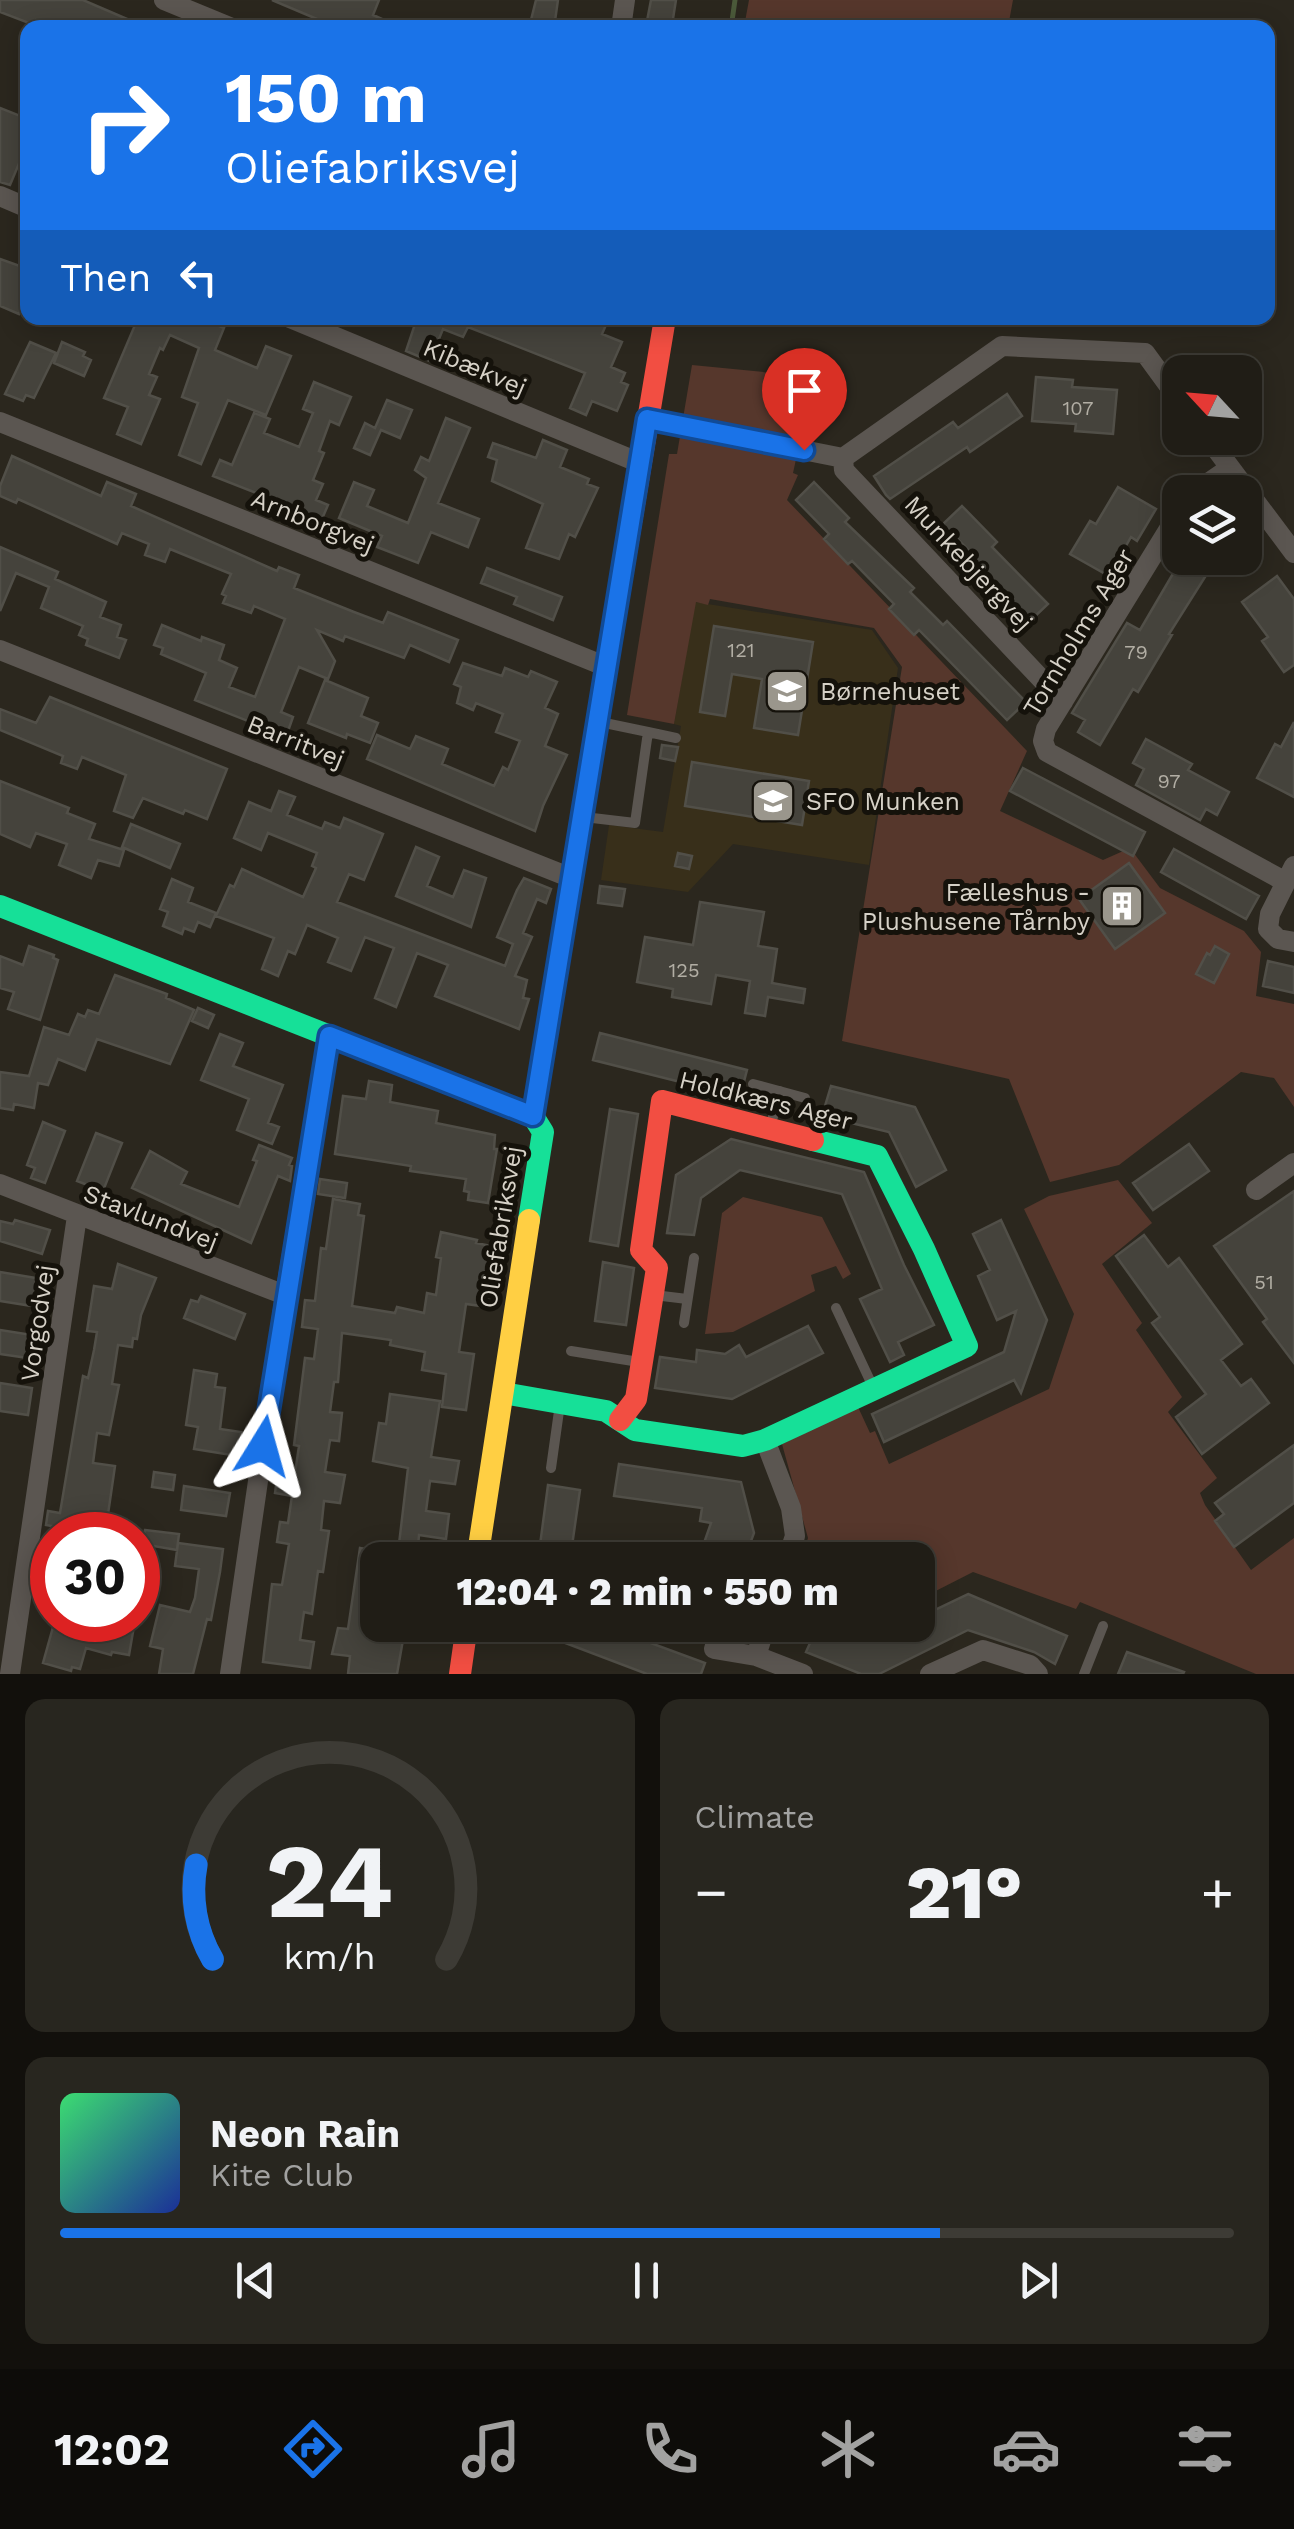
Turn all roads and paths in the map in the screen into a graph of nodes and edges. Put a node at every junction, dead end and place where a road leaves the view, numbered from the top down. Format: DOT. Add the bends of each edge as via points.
graph roads {
  1 [pos="164,0"];
  2 [pos="213,20"];
  3 [pos="307,325"];
  4 [pos="664,325"];
  5 [pos="1162,376"];
  6 [pos="647,419"];
  7 [pos="0,422"];
  8 [pos="1220,455"];
  9 [pos="843,458"];
  10 [pos="640,463"];
  11 [pos="1230,468"];
  12 [pos="1220,475"];
  13 [pos="1162,540"];
  14 [pos="1294,552"];
  15 [pos="0,650"];
  16 [pos="607,666"];
  17 [pos="1063,702"];
  18 [pos="599,721"];
  19 [pos="648,732"];
  20 [pos="676,738"];
  21 [pos="584,817"];
  22 [pos="1290,874"];
  23 [pos="574,879"];
  24 [pos="0,906"];
  25 [pos="1294,942"];
  26 [pos="329,1036"];
  27 [pos="753,1084"];
  28 [pos="780,1091"];
  29 [pos="805,1098"];
  30 [pos="533,1116"];
  31 [pos="770,1128"];
  32 [pos="1294,1163"];
  33 [pos="0,1184"];
  34 [pos="1256,1190"];
  35 [pos="78,1216"];
  36 [pos="694,1258"];
  37 [pos="652,1294"];
  38 [pos="285,1295"];
  39 [pos="688,1300"];
  40 [pos="836,1308"];
  41 [pos="684,1323"];
  42 [pos="571,1351"];
  43 [pos="642,1362"];
  44 [pos="874,1389"];
  45 [pos="503,1394"];
  46 [pos="560,1403"];
  47 [pos="620,1420"];
  48 [pos="765,1440"];
  49 [pos="552,1468"];
  50 [pos="479,1542"];
  51 [pos="793,1542"];
  52 [pos="1103,1626"];
  53 [pos="465,1642"];
  54 [pos="714,1650"];
  55 [pos="752,1665"];
  56 [pos="10,1674"];
  57 [pos="230,1674"];
  58 [pos="460,1674"];
  59 [pos="803,1674"];
  60 [pos="930,1674"];
  61 [pos="1038,1674"];
  62 [pos="1084,1674"];
  1 -- 2 [label="street"];
  3 -- 10 [label="street, Kibækvej"];
  4 -- 6 [label="street"];
  5 -- 9 [label="street" via="1144,353 1002,346"];
  6 -- 9 [label="street"];
  6 -- 10 [label="street"];
  7 -- 16 [label="street, Arnborgvej"];
  8 -- 11 [label="street"];
  9 -- 17 [label="street, Munkebjergvej" via="844,470"];
  10 -- 16 [label="street"];
  11 -- 12 [label="street"];
  11 -- 14 [label="street"];
  13 -- 17 [label="street, Tornholms Ager"];
  15 -- 23 [label="street, Barritvej"];
  16 -- 18 [label="street"];
  17 -- 22 [label="street, Tornholms Ager" via="1046,729 1046,752"];
  18 -- 19 [label="lane"];
  18 -- 21 [label="street"];
  19 -- 20 [label="lane"];
  19 -- 21 [label="lane" via="635,823"];
  21 -- 23 [label="street"];
  22 -- 25 [label="street, Tornholms Ager" via="1268,929"];
  23 -- 30 [label="street"];
  24 -- 26 [label="street, Oliefabriksvej"];
  26 -- 30 [label="street, Oliefabriksvej"];
  26 -- 38 [label="street"];
  27 -- 28 [label="lane"];
  28 -- 29 [label="lane"];
  28 -- 31 [label="lane"];
  30 -- 45 [label="street, Oliefabriksvej" via="543,1132"];
  31 -- 37 [label="street, Holdkærs Ager" via="662,1101 641,1250 656,1268"];
  31 -- 44 [label="street, Holdkærs Ager" via="877,1156 967,1346"];
  32 -- 34 [label="street"];
  33 -- 35 [label="street, Stavlundvej"];
  35 -- 38 [label="street, Stavlundvej"];
  35 -- 56 [label="street, Vorgodvej"];
  36 -- 39 [label="lane"];
  37 -- 39 [label="lane"];
  37 -- 43 [label="street, Holdkærs Ager"];
  38 -- 57 [label="street"];
  39 -- 41 [label="lane"];
  40 -- 44 [label="lane"];
  42 -- 43 [label="lane"];
  43 -- 47 [label="street, Holdkærs Ager" via="636,1399"];
  44 -- 48 [label="street, Holdkærs Ager"];
  45 -- 46 [label="street, Holdkærs Ager"];
  45 -- 50 [label="street, Oliefabriksvej"];
  46 -- 47 [label="street, Holdkærs Ager"];
  46 -- 49 [label="lane"];
  47 -- 48 [label="street, Holdkærs Ager" via="636,1430 743,1446"];
  48 -- 51 [label="street" via="791,1508"];
  52 -- 62 [label="lane"];
  53 -- 58 [label="street"];
  54 -- 55 [label="street"];
  55 -- 59 [label="street"];
  60 -- 61 [label="street" via="983,1650 1030,1665"];
}
